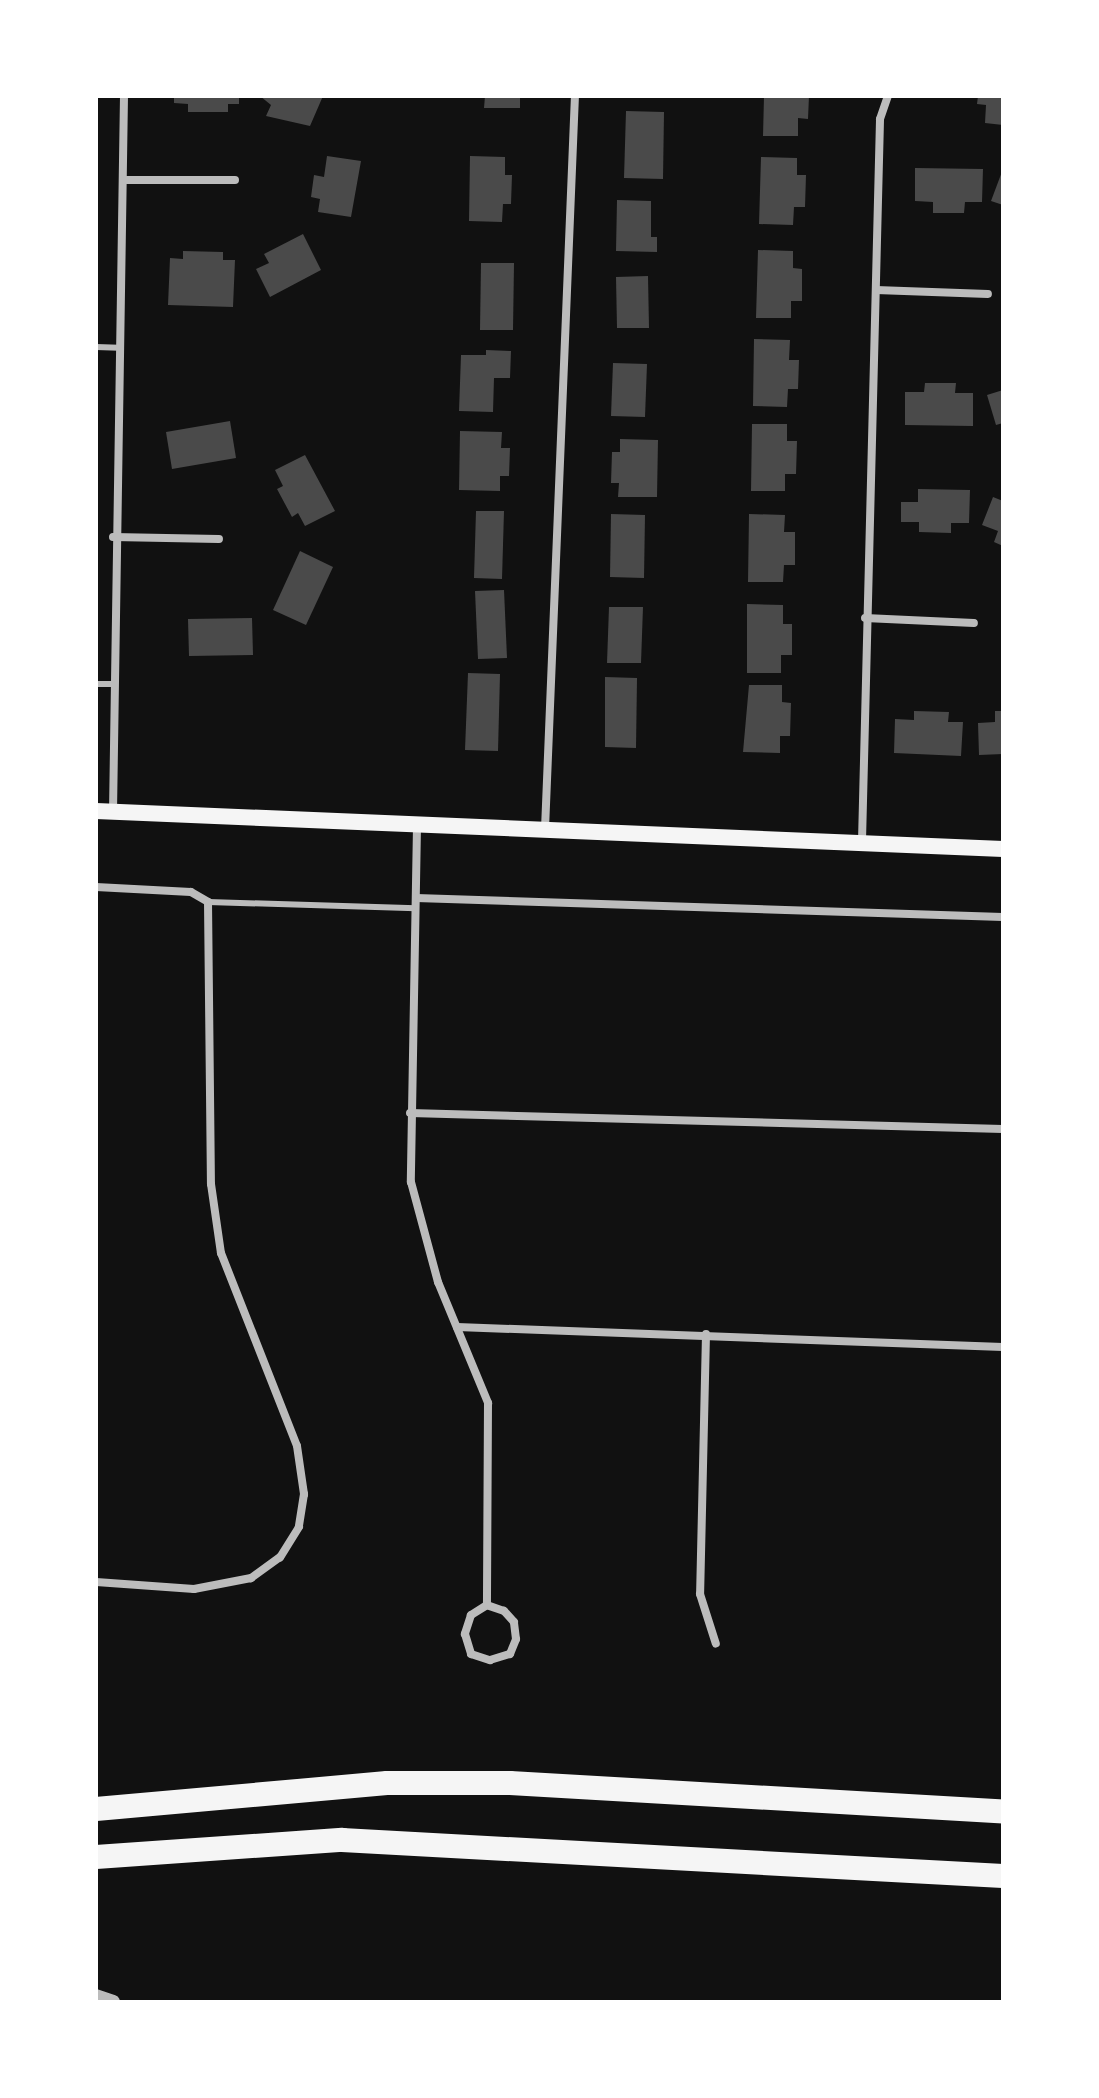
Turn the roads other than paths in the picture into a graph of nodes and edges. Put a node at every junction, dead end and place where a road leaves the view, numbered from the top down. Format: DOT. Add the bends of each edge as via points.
graph roads {
  1 [pos="124,96"];
  2 [pos="575,96"];
  3 [pos="888,96"];
  4 [pos="124,180"];
  5 [pos="235,180"];
  6 [pos="876,290"];
  7 [pos="988,294"];
  8 [pos="96,347"];
  9 [pos="119,348"];
  10 [pos="113,537"];
  11 [pos="219,539"];
  12 [pos="865,618"];
  13 [pos="974,623"];
  14 [pos="96,684"];
  15 [pos="114,684"];
  16 [pos="105,812"];
  17 [pos="417,826"];
  18 [pos="545,829"];
  19 [pos="862,841"];
  20 [pos="1003,849"];
  21 [pos="96,887"];
  22 [pos="208,902"];
  23 [pos="416,903"];
  24 [pos="1003,917"];
  25 [pos="410,1113"];
  26 [pos="1003,1129"];
  27 [pos="457,1327"];
  28 [pos="706,1334"];
  29 [pos="1003,1347"];
  30 [pos="96,1582"];
  31 [pos="487,1605"];
  32 [pos="716,1644"];
  33 [pos="96,1809"];
  34 [pos="1003,1811"];
  35 [pos="96,1857"];
  36 [pos="1003,1876"];
  37 [pos="96,1996"];
  38 [pos="113,2002"];
  1 -- 4 [label="street"];
  2 -- 18 [label="street"];
  3 -- 6 [label="street" via="880,119"];
  4 -- 5 [label="street"];
  4 -- 9 [label="street"];
  6 -- 7 [label="street"];
  6 -- 12 [label="street"];
  8 -- 9 [label="lane"];
  9 -- 10 [label="street"];
  10 -- 11 [label="street"];
  10 -- 15 [label="street"];
  12 -- 13 [label="street"];
  12 -- 19 [label="street"];
  14 -- 15 [label="lane"];
  15 -- 16 [label="street"];
  16 -- 17 [label="main road"];
  17 -- 18 [label="main road"];
  17 -- 23 [label="street"];
  18 -- 19 [label="main road"];
  19 -- 20 [label="main road"];
  21 -- 22 [label="street" via="191,892"];
  22 -- 23 [label="lane"];
  22 -- 30 [label="street" via="213,1198 221,1253 297,1446 304,1494 299,1527 280,1557 251,1578 194,1589"];
  23 -- 24 [label="street"];
  23 -- 25 [label="street"];
  25 -- 26 [label="street"];
  25 -- 27 [label="street" via="411,1182 438,1282"];
  27 -- 28 [label="street"];
  27 -- 31 [label="street" via="488,1403"];
  28 -- 29 [label="street"];
  28 -- 32 [label="street" via="700,1594"];
  31 -- 31 [label="street" via="471,1615 465,1634 471,1654 490,1660 510,1654 516,1639 514,1622"];
  33 -- 34 [label="highway" via="387,1783 510,1783"];
  35 -- 36 [label="highway" via="342,1840"];
  37 -- 38 [label="street"];
}
